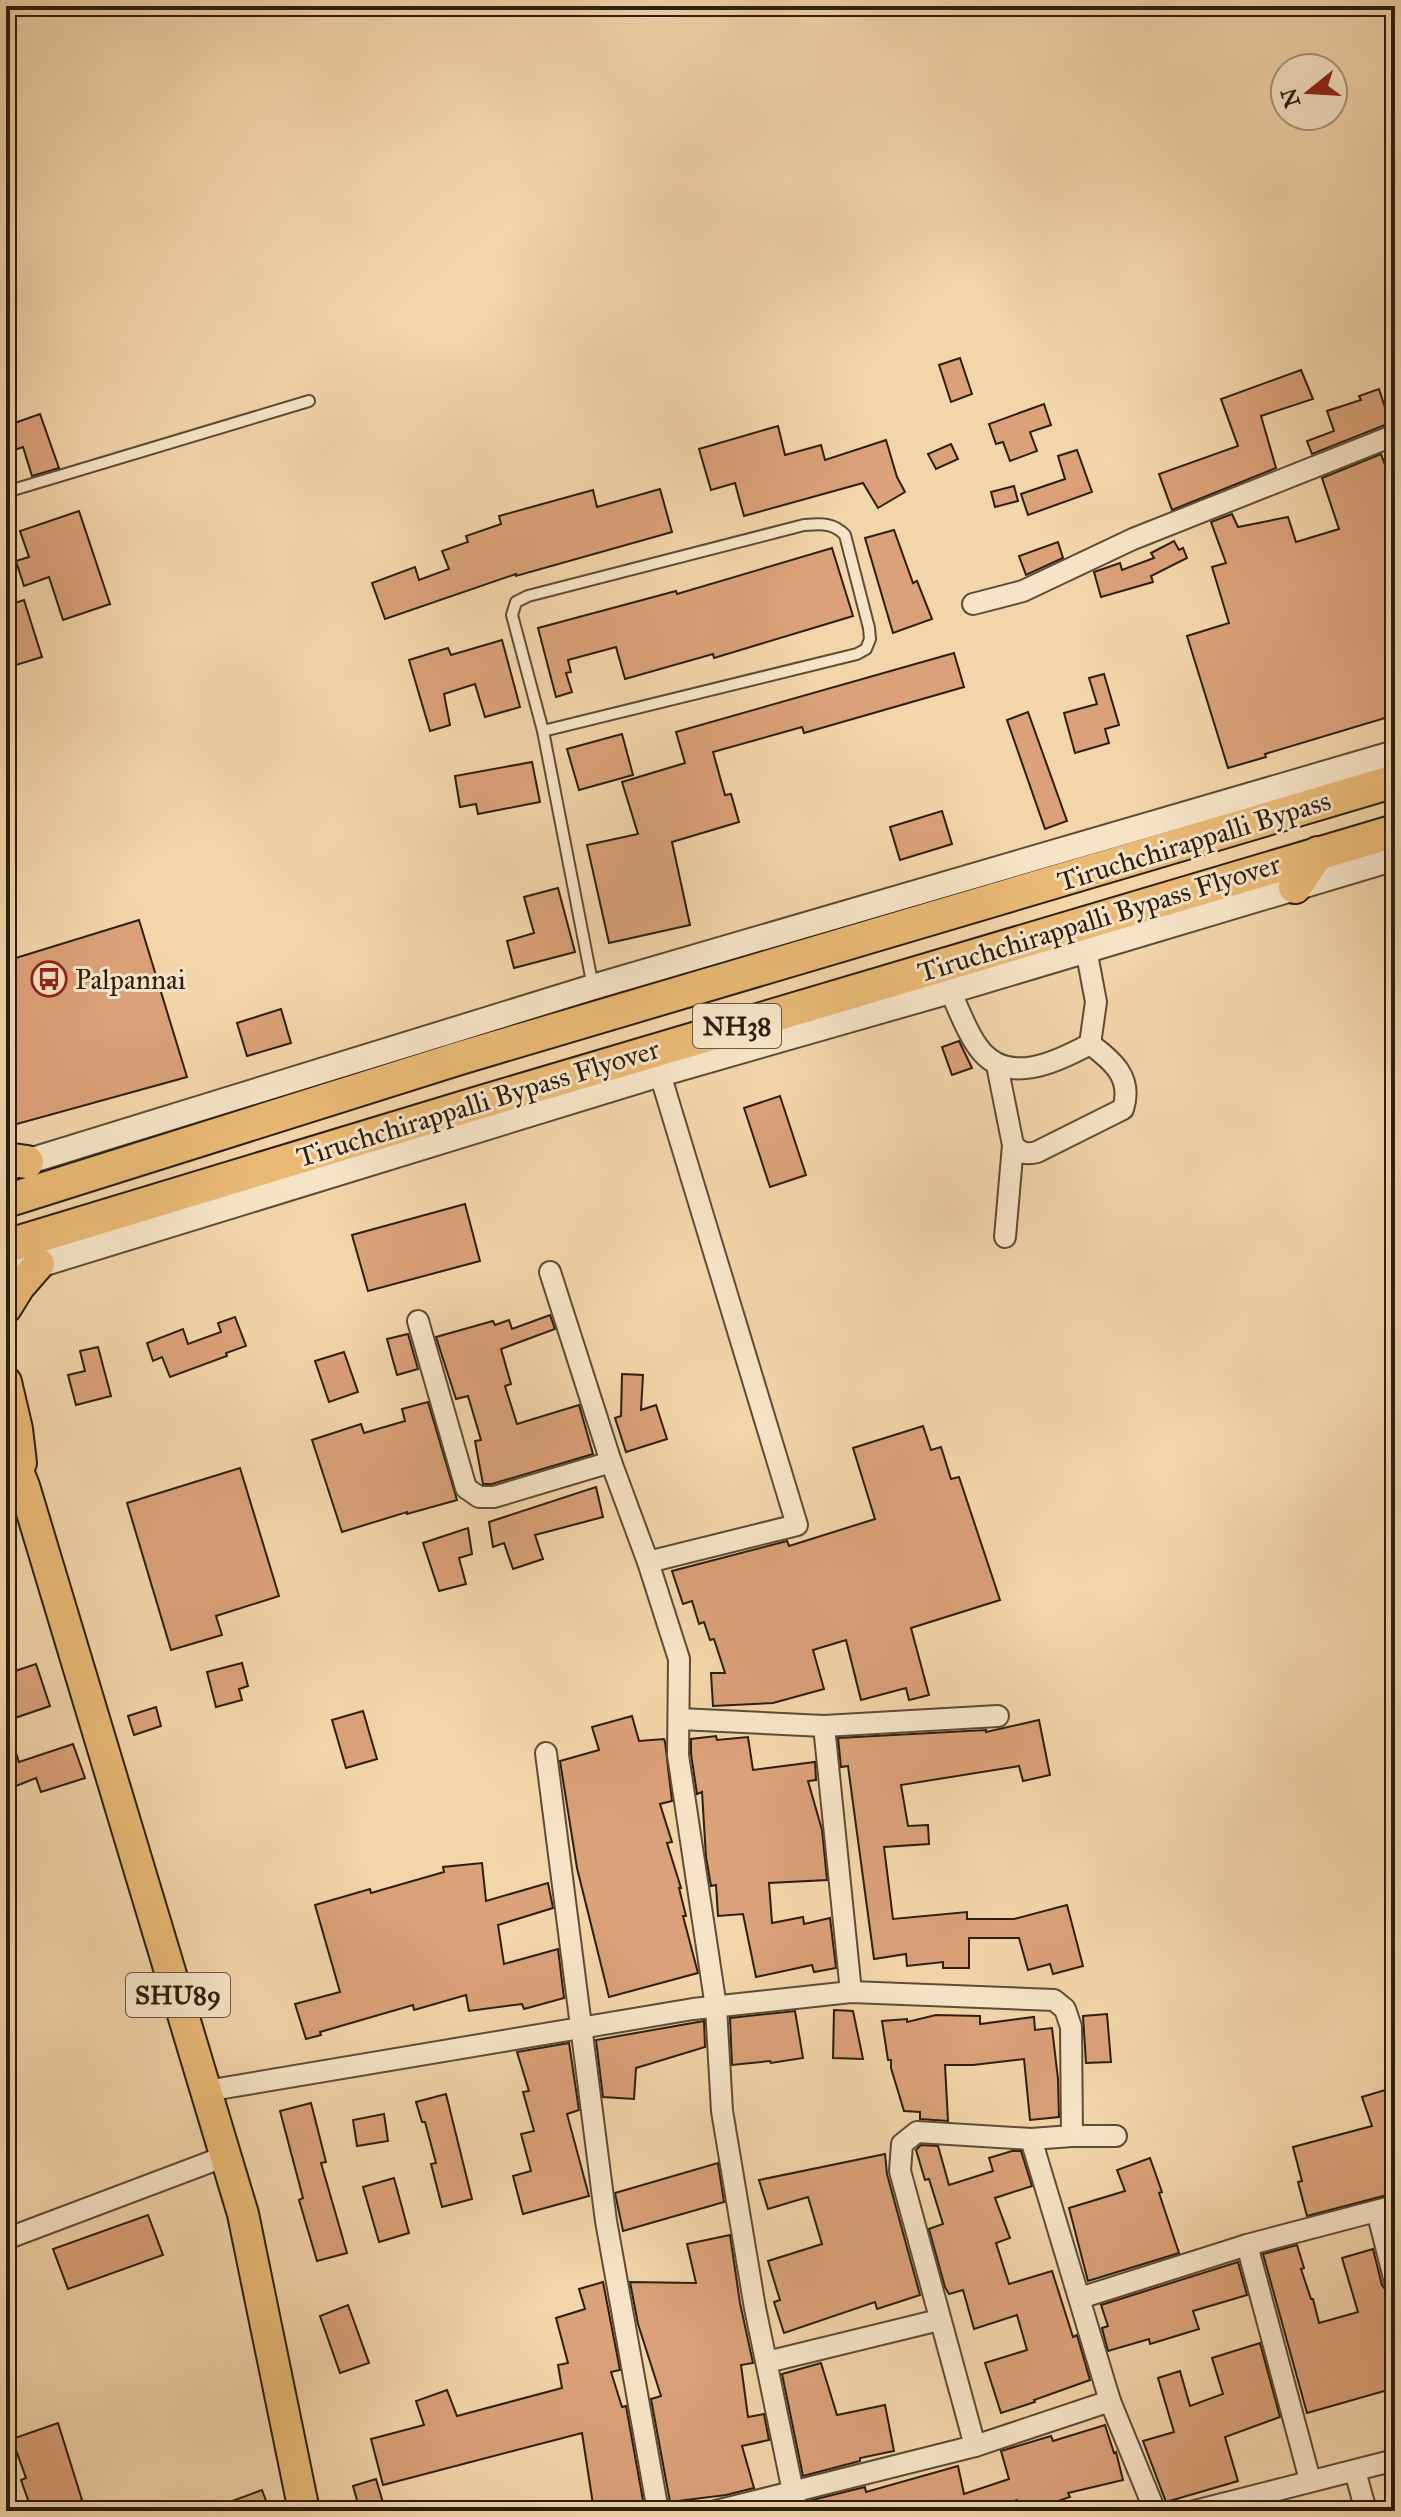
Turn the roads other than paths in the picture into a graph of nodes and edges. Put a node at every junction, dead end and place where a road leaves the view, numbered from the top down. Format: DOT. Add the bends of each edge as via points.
graph roads {
  1 [pos="309,401"];
  2 [pos="1395,435"];
  3 [pos="6,492"];
  4 [pos="973,604"];
  5 [pos="543,731"];
  6 [pos="1395,753"];
  7 [pos="1395,781"];
  8 [pos="1395,831"];
  9 [pos="1318,853"];
  10 [pos="1395,858"];
  11 [pos="1295,887"];
  12 [pos="993,900"];
  13 [pos="1086,949"];
  14 [pos="593,987"];
  15 [pos="950,991"];
  16 [pos="1090,1044"];
  17 [pos="997,1065"];
  18 [pos="660,1074"];
  19 [pos="1013,1145"];
  20 [pos="13,1163"];
  21 [pos="6,1201"];
  22 [pos="1005,1237"];
  23 [pos="6,1246"];
  24 [pos="39,1264"];
  25 [pos="550,1272"];
  26 [pos="6,1275"];
  27 [pos="6,1308"];
  28 [pos="418,1321"];
  29 [pos="6,1382"];
  30 [pos="6,1441"];
  31 [pos="611,1462"];
  32 [pos="24,1486"];
  33 [pos="648,1562"];
  34 [pos="998,1716"];
  35 [pos="680,1719"];
  36 [pos="824,1726"];
  37 [pos="546,1753"];
  38 [pos="851,1992"];
  39 [pos="716,2007"];
  40 [pos="580,2028"];
  41 [pos="206,2091"];
  42 [pos="1072,2136"];
  43 [pos="1116,2136"];
  44 [pos="1031,2139"];
  45 [pos="226,2156"];
  46 [pos="1386,2209"];
  47 [pos="6,2239"];
  48 [pos="1247,2245"];
  49 [pos="1395,2282"];
  50 [pos="1080,2298"];
  51 [pos="939,2320"];
  52 [pos="767,2362"];
  53 [pos="1110,2401"];
  54 [pos="975,2446"];
  55 [pos="1395,2460"];
  56 [pos="1355,2471"];
  57 [pos="1310,2480"];
  58 [pos="794,2502"];
  59 [pos="304,2511"];
  60 [pos="658,2511"];
  61 [pos="716,2511"];
  62 [pos="1155,2511"];
  63 [pos="1195,2511"];
  64 [pos="1366,2511"];
  1 -- 3 [label="lane"];
  2 -- 4 [label="street" via="1133,539 1023,591"];
  5 -- 5 [label="lane" via="512,615 516,602 804,525 826,523 845,535 869,628 866,649"];
  5 -- 14 [label="lane"];
  6 -- 14 [label="street"];
  7 -- 12 [label="highway, Tiruchchirappalli Bypass / NH38"];
  8 -- 9 [label="highway, Tiruchchirappalli Bypass / NH38"];
  9 -- 11 [label="highway"];
  9 -- 23 [label="highway, Tiruchchirappalli Bypass Flyover / NH38"];
  10 -- 11 [label="street"];
  11 -- 13 [label="street"];
  12 -- 21 [label="highway, Tiruchchirappalli Bypass Flyover / NH38" via="460,1058"];
  13 -- 15 [label="street"];
  13 -- 16 [label="street" via="1096,1002"];
  14 -- 20 [label="street"];
  15 -- 17 [label="street" via="978,1048"];
  15 -- 18 [label="street"];
  16 -- 17 [label="street" via="1038,1067"];
  16 -- 19 [label="street" via="1111,1059 1125,1081 1123,1109 1037,1152 1020,1152"];
  17 -- 19 [label="street"];
  18 -- 24 [label="street"];
  18 -- 33 [label="street" via="797,1525"];
  19 -- 22 [label="street"];
  24 -- 26 [label="street"];
  24 -- 27 [label="main road"];
  25 -- 31 [label="street"];
  28 -- 31 [label="street" via="466,1488 479,1497 494,1497"];
  29 -- 32 [label="main road, SHU89"];
  30 -- 32 [label="main road, SHU89"];
  31 -- 33 [label="street"];
  32 -- 41 [label="main road, SHU89"];
  33 -- 35 [label="street" via="679,1659"];
  34 -- 36 [label="street"];
  35 -- 36 [label="street"];
  35 -- 39 [label="street" via="678,1755"];
  36 -- 38 [label="street"];
  37 -- 40 [label="street"];
  38 -- 39 [label="street"];
  38 -- 42 [label="street" via="1054,2000 1065,2009 1071,2027"];
  39 -- 40 [label="street"];
  39 -- 52 [label="street" via="722,2111"];
  40 -- 41 [label="street"];
  40 -- 60 [label="street" via="606,2221"];
  41 -- 45 [label="main road, SHU89"];
  42 -- 43 [label="street"];
  42 -- 44 [label="street"];
  44 -- 50 [label="street"];
  44 -- 51 [label="street" via="917,2132 902,2144 900,2171"];
  45 -- 47 [label="street"];
  45 -- 59 [label="main road, SHU89" via="243,2214"];
  46 -- 48 [label="street"];
  46 -- 49 [label="street"];
  48 -- 50 [label="street"];
  48 -- 57 [label="street"];
  50 -- 53 [label="street"];
  51 -- 52 [label="street"];
  51 -- 54 [label="street"];
  52 -- 58 [label="street"];
  53 -- 54 [label="street"];
  53 -- 62 [label="street"];
  54 -- 58 [label="street"];
  55 -- 56 [label="street"];
  56 -- 57 [label="street"];
  56 -- 64 [label="street"];
  57 -- 63 [label="street"];
  58 -- 61 [label="street"];
}
